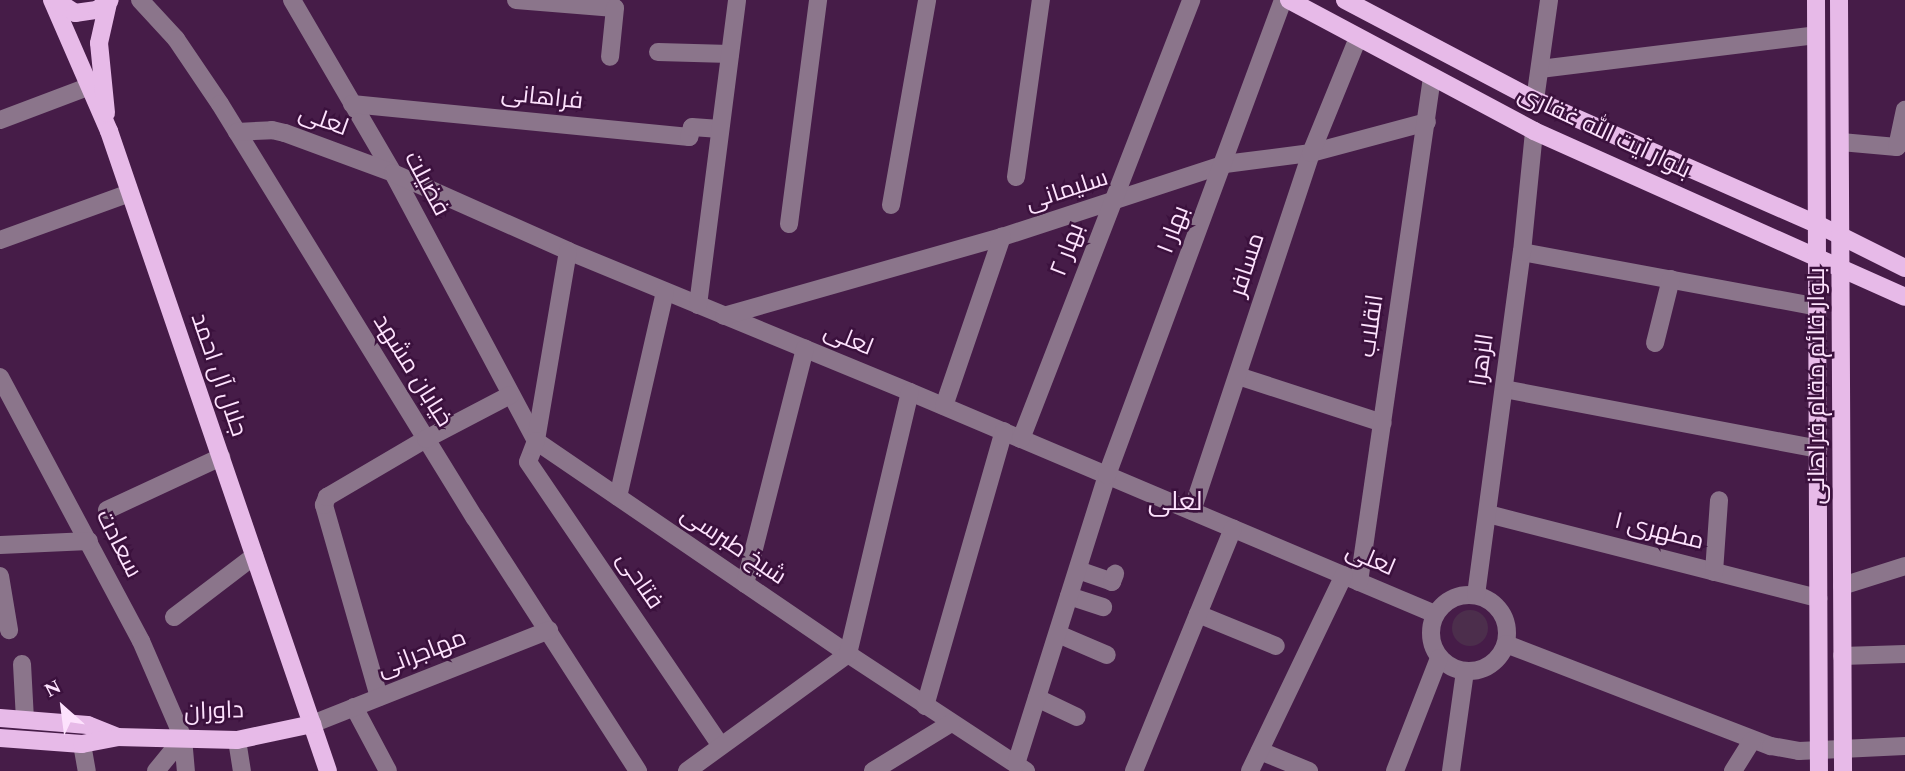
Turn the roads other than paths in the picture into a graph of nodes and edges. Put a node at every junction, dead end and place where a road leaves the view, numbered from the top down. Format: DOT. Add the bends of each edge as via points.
graph roads {
  1 [pos="53,0"];
  2 [pos="140,0"];
  3 [pos="292,0"];
  4 [pos="516,0"];
  5 [pos="737,0"];
  6 [pos="818,0"];
  7 [pos="927,0"];
  8 [pos="1041,0"];
  9 [pos="1191,0"];
  10 [pos="1283,0"];
  11 [pos="1289,0"];
  12 [pos="1345,0"];
  13 [pos="1549,0"];
  14 [pos="1816,0"];
  15 [pos="1839,0"];
  16 [pos="109,2"];
  17 [pos="1816,35"];
  18 [pos="1358,38"];
  19 [pos="658,52"];
  20 [pos="730,54"];
  21 [pos="610,57"];
  22 [pos="1540,69"];
  23 [pos="1432,77"];
  24 [pos="88,87"];
  25 [pos="1535,100"];
  26 [pos="352,104"];
  27 [pos="1905,110"];
  28 [pos="0,120"];
  29 [pos="1427,122"];
  30 [pos="720,129"];
  31 [pos="108,131"];
  32 [pos="1534,131"];
  33 [pos="237,132"];
  34 [pos="1840,142"];
  35 [pos="1311,153"];
  36 [pos="1224,164"];
  37 [pos="393,173"];
  38 [pos="1016,177"];
  39 [pos="130,193"];
  40 [pos="1113,202"];
  41 [pos="891,205"];
  42 [pos="789,224"];
  43 [pos="1819,225"];
  44 [pos="1002,237"];
  45 [pos="1842,238"];
  46 [pos="0,240"];
  47 [pos="568,251"];
  48 [pos="1522,252"];
  49 [pos="1818,257"];
  50 [pos="1842,268"];
  51 [pos="1905,268"];
  52 [pos="1671,279"];
  53 [pos="665,292"];
  54 [pos="1905,297"];
  55 [pos="698,305"];
  56 [pos="1818,307"];
  57 [pos="724,316"];
  58 [pos="1655,343"];
  59 [pos="806,349"];
  60 [pos="1238,376"];
  61 [pos="0,377"];
  62 [pos="1504,389"];
  63 [pos="910,392"];
  64 [pos="510,395"];
  65 [pos="6,398"];
  66 [pos="944,406"];
  67 [pos="1382,423"];
  68 [pos="1004,431"];
  69 [pos="426,439"];
  70 [pos="1021,439"];
  71 [pos="536,440"];
  72 [pos="1818,449"];
  73 [pos="220,457"];
  74 [pos="1107,475"];
  75 [pos="618,497"];
  76 [pos="1719,500"];
  77 [pos="107,510"];
  78 [pos="1192,511"];
  79 [pos="1488,514"];
  80 [pos="1233,528"];
  81 [pos="89,541"];
  82 [pos="0,545"];
  83 [pos="254,556"];
  84 [pos="1905,566"];
  85 [pos="1078,570"];
  86 [pos="1714,572"];
  87 [pos="1115,574"];
  88 [pos="0,576"];
  89 [pos="1351,578"];
  90 [pos="745,584"];
  91 [pos="1842,586"];
  92 [pos="1476,595"];
  93 [pos="1069,596"];
  94 [pos="1818,598"];
  95 [pos="1103,607"];
  96 [pos="1198,614"];
  97 [pos="1435,614"];
  98 [pos="174,617"];
  99 [pos="9,630"];
  100 [pos="550,630"];
  101 [pos="1058,634"];
  102 [pos="1506,644"];
  103 [pos="1276,646"];
  104 [pos="848,654"];
  105 [pos="1905,654"];
  106 [pos="1107,655"];
  107 [pos="1842,656"];
  108 [pos="1439,658"];
  109 [pos="22,664"];
  110 [pos="1465,671"];
  111 [pos="379,697"];
  112 [pos="1037,698"];
  113 [pos="925,706"];
  114 [pos="354,707"];
  115 [pos="1077,717"];
  116 [pos="0,718"];
  117 [pos="25,720"];
  118 [pos="312,723"];
  119 [pos="951,723"];
  120 [pos="117,737"];
  121 [pos="0,738"];
  122 [pos="183,738"];
  123 [pos="237,740"];
  124 [pos="1752,740"];
  125 [pos="82,744"];
  126 [pos="721,746"];
  127 [pos="1905,746"];
  128 [pos="1843,748"];
  129 [pos="1818,750"];
  130 [pos="1259,751"];
  131 [pos="1021,768"];
  132 [pos="87,771"];
  133 [pos="156,771"];
  134 [pos="186,771"];
  135 [pos="242,771"];
  136 [pos="328,771"];
  137 [pos="388,771"];
  138 [pos="638,771"];
  139 [pos="687,771"];
  140 [pos="873,771"];
  141 [pos="1134,771"];
  142 [pos="1250,771"];
  143 [pos="1309,771"];
  144 [pos="1395,771"];
  145 [pos="1451,771"];
  146 [pos="1733,771"];
  147 [pos="1819,771"];
  148 [pos="1843,771"];
  1 -- 16 [label="main road" via="75,13 97,10"];
  1 -- 24 [label="main road, جلال آل احمد"];
  2 -- 33 [label="street, خیابان مشهد" via="176,39"];
  3 -- 26 [label="street, فضیلت"];
  4 -- 21 [label="street" via="615,8"];
  5 -- 20 [label="street"];
  6 -- 42 [label="street"];
  7 -- 41 [label="street"];
  8 -- 38 [label="street"];
  9 -- 40 [label="street, بهار ۲"];
  10 -- 36 [label="street, بهار ۱"];
  11 -- 18 [label="main road, بلوار آیت الله غفاری"];
  12 -- 25 [label="main road, بلوار آیت الله غفاری"];
  13 -- 22 [label="street"];
  14 -- 17 [label="main road, بلوار قائم مقام فراهانی"];
  15 -- 34 [label="main road, بلوار قائم مقام فراهانی"];
  16 -- 31 [label="main road" via="99,43"];
  17 -- 22 [label="street"];
  17 -- 43 [label="main road, بلوار قائم مقام فراهانی"];
  18 -- 23 [label="main road, بلوار آیت الله غفاری"];
  18 -- 35 [label="street, مسافر"];
  19 -- 20 [label="street"];
  20 -- 30 [label="street"];
  22 -- 25 [label="street"];
  23 -- 29 [label="street, انقلاب"];
  23 -- 32 [label="main road, بلوار آیت الله غفاری"];
  24 -- 28 [label="street"];
  24 -- 31 [label="main road, جلال آل احمد"];
  25 -- 43 [label="main road, بلوار آیت الله غفاری"];
  26 -- 30 [label="street, فراهانی" via="689,137 692,127"];
  26 -- 37 [label="street, فضیلت"];
  27 -- 34 [label="street" via="1898,147"];
  29 -- 35 [label="street, سلیمانی"];
  29 -- 67 [label="street, انقلاب"];
  30 -- 55 [label="street"];
  31 -- 39 [label="main road, جلال آل احمد"];
  32 -- 48 [label="street, الزهرا"];
  32 -- 49 [label="main road, بلوار آیت الله غفاری"];
  33 -- 37 [label="street, لعلی" via="285,133"];
  33 -- 69 [label="street, خیابان مشهد"];
  34 -- 45 [label="main road, بلوار قائم مقام فراهانی"];
  35 -- 36 [label="street, سلیمانی"];
  35 -- 60 [label="street, مسافر"];
  36 -- 40 [label="street, سلیمانی"];
  36 -- 74 [label="street, بهار ۱"];
  37 -- 47 [label="street, لعلی"];
  37 -- 64 [label="street, فضیلت"];
  39 -- 46 [label="street"];
  39 -- 73 [label="main road, جلال آل احمد"];
  40 -- 44 [label="street, سلیمانی"];
  40 -- 70 [label="street, بهار ۲"];
  43 -- 45 [label="main road, بلوار آیت الله غفاری"];
  43 -- 49 [label="main road, بلوار قائم مقام فراهانی"];
  44 -- 57 [label="street, سلیمانی"];
  44 -- 66 [label="street"];
  45 -- 50 [label="main road, بلوار قائم مقام فراهانی"];
  45 -- 51 [label="main road, بلوار آیت الله غفاری"];
  47 -- 53 [label="street, لعلی"];
  47 -- 71 [label="street"];
  48 -- 52 [label="street"];
  48 -- 62 [label="street, الزهرا"];
  49 -- 50 [label="main road, بلوار آیت الله غفاری"];
  49 -- 56 [label="main road, بلوار قائم مقام فراهانی"];
  50 -- 54 [label="main road, بلوار آیت الله غفاری"];
  50 -- 91 [label="main road, بلوار قائم مقام فراهانی"];
  52 -- 56 [label="street"];
  52 -- 58 [label="street"];
  53 -- 55 [label="street, لعلی"];
  53 -- 75 [label="street"];
  55 -- 57 [label="street, لعلی"];
  56 -- 72 [label="main road, بلوار قائم مقام فراهانی"];
  57 -- 59 [label="street, لعلی"];
  59 -- 63 [label="street, لعلی"];
  59 -- 90 [label="street"];
  60 -- 67 [label="street"];
  60 -- 78 [label="street, مسافر"];
  61 -- 65 [label="street, سعادت"];
  62 -- 72 [label="street"];
  62 -- 79 [label="street, الزهرا"];
  63 -- 66 [label="street, لعلی"];
  63 -- 104 [label="street"];
  64 -- 69 [label="street"];
  64 -- 71 [label="street, شیخ طبرسی"];
  65 -- 81 [label="street, سعادت"];
  66 -- 68 [label="street, لعلی"];
  67 -- 89 [label="street, انقلاب"];
  68 -- 70 [label="street, لعلی"];
  68 -- 113 [label="street"];
  69 -- 100 [label="street, خیابان مشهد"];
  69 -- 111 [label="street" via="335,490 324,505"];
  70 -- 74 [label="street, لعلی"];
  71 -- 75 [label="street, شیخ طبرسی"];
  71 -- 126 [label="street, فتاحی" via="528,462"];
  72 -- 94 [label="main road, بلوار قائم مقام فراهانی"];
  73 -- 77 [label="street"];
  73 -- 83 [label="main road, جلال آل احمد"];
  74 -- 78 [label="street, لعلی"];
  74 -- 85 [label="street, بهار ۱"];
  75 -- 90 [label="street, شیخ طبرسی"];
  76 -- 86 [label="street"];
  78 -- 80 [label="street, لعلی"];
  79 -- 86 [label="street, مطهری ۱"];
  79 -- 92 [label="street, الزهرا"];
  80 -- 89 [label="street, لعلی"];
  80 -- 96 [label="street"];
  81 -- 82 [label="street"];
  81 -- 122 [label="street, سعادت" via="141,641"];
  83 -- 98 [label="street"];
  83 -- 118 [label="main road, جلال آل احمد"];
  84 -- 91 [label="street"];
  85 -- 87 [label="street" via="1112,582"];
  85 -- 93 [label="street, بهار ۱"];
  86 -- 94 [label="street, مطهری ۱"];
  88 -- 99 [label="street"];
  89 -- 97 [label="street, لعلی"];
  89 -- 130 [label="street, انقلاب"];
  90 -- 104 [label="street, شیخ طبرسی"];
  91 -- 107 [label="main road, بلوار قائم مقام فراهانی"];
  92 -- 97 [label="street" via="1448,600"];
  92 -- 102 [label="street" via="1502,613"];
  93 -- 95 [label="street"];
  93 -- 101 [label="street, بهار ۱"];
  94 -- 129 [label="main road, بلوار قائم مقام فراهانی"];
  96 -- 103 [label="street"];
  96 -- 141 [label="street"];
  97 -- 108 [label="street" via="1430,637"];
  100 -- 111 [label="street, مهاجرانی"];
  100 -- 138 [label="street, خیابان مشهد"];
  101 -- 106 [label="street"];
  101 -- 112 [label="street, بهار ۱"];
  102 -- 110 [label="street" via="1487,667"];
  102 -- 124 [label="street"];
  104 -- 113 [label="street, شیخ طبرسی"];
  104 -- 126 [label="street"];
  105 -- 107 [label="street"];
  107 -- 128 [label="main road, بلوار قائم مقام فراهانی"];
  108 -- 110 [label="street"];
  108 -- 144 [label="street"];
  109 -- 117 [label="street"];
  110 -- 145 [label="street"];
  111 -- 114 [label="street, مهاجرانی"];
  112 -- 115 [label="street"];
  112 -- 131 [label="street, بهار ۱"];
  113 -- 119 [label="street, شیخ طبرسی"];
  114 -- 118 [label="street, مهاجرانی"];
  114 -- 137 [label="street"];
  116 -- 117 [label="main road, داوران"];
  117 -- 120 [label="main road, داوران" via="88,725"];
  118 -- 123 [label="main road, داوران"];
  118 -- 136 [label="main road, جلال آل احمد"];
  119 -- 131 [label="street, شیخ طبرسی"];
  119 -- 140 [label="street"];
  120 -- 122 [label="main road, داوران"];
  120 -- 125 [label="main road, داوران"];
  121 -- 125 [label="main road, داوران"];
  122 -- 123 [label="main road, داوران"];
  122 -- 133 [label="street"];
  122 -- 134 [label="street, سعادت"];
  123 -- 135 [label="street"];
  124 -- 129 [label="street" via="1790,750"];
  124 -- 146 [label="street"];
  125 -- 132 [label="street"];
  126 -- 139 [label="street"];
  127 -- 128 [label="street"];
  128 -- 129 [label="street"];
  128 -- 148 [label="main road, بلوار قائم مقام فراهانی"];
  129 -- 147 [label="main road, بلوار قائم مقام فراهانی"];
  130 -- 142 [label="street, انقلاب"];
  130 -- 143 [label="street"];
}
